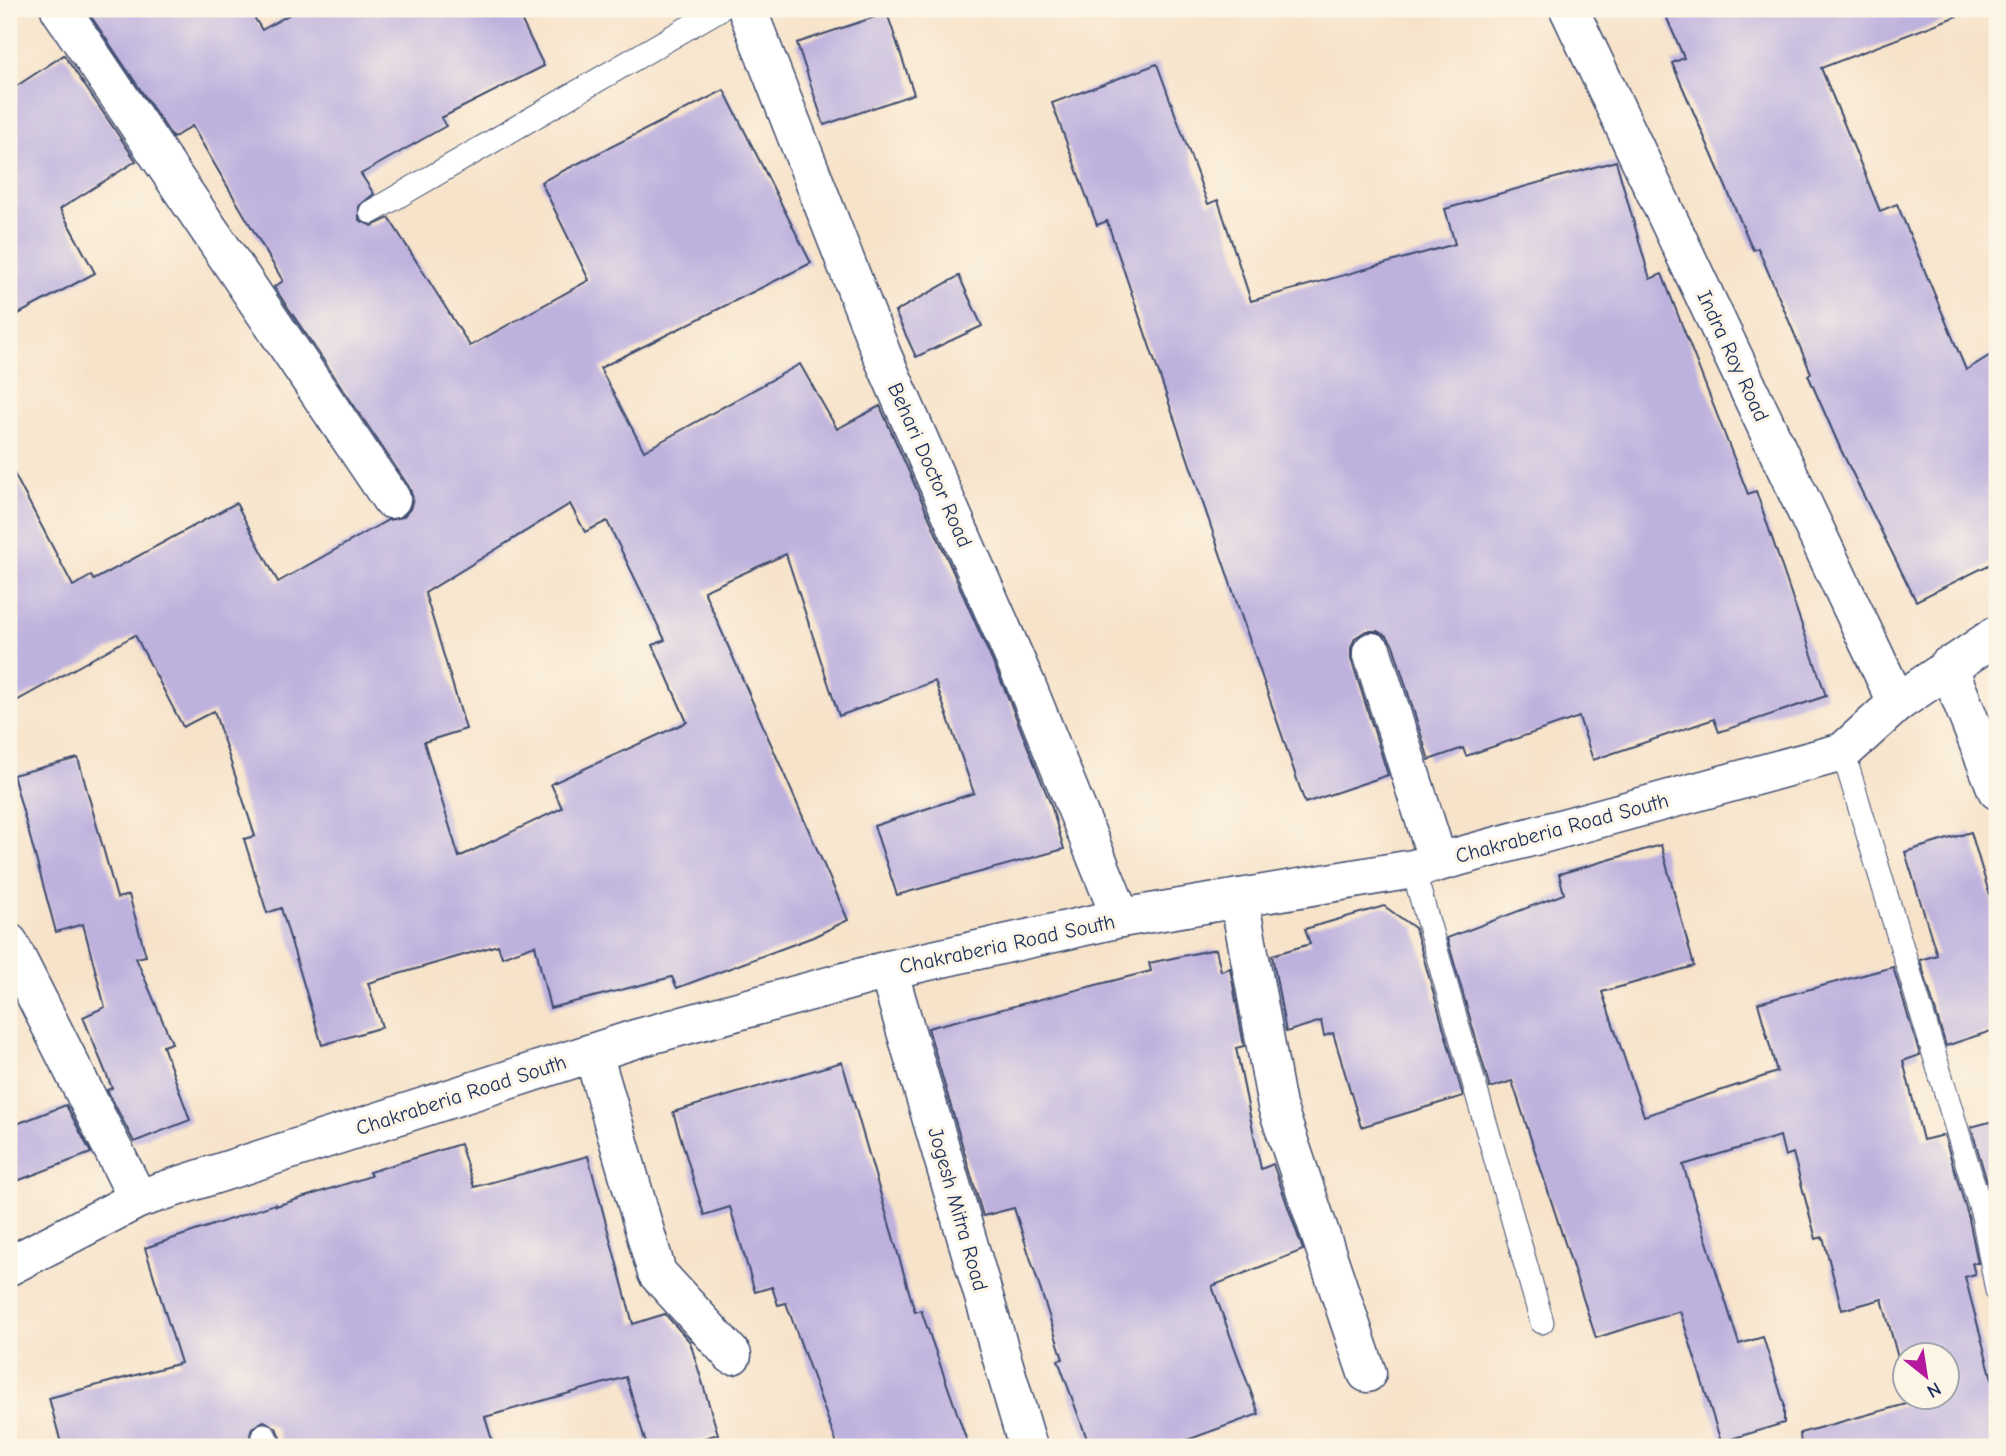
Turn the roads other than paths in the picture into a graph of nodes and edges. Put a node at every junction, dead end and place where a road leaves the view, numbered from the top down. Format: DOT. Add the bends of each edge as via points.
graph roads {
  1 [pos="60,9"];
  2 [pos="720,9"];
  3 [pos="747,9"];
  4 [pos="1569,9"];
  5 [pos="371,212"];
  6 [pos="391,499"];
  7 [pos="1997,635"];
  8 [pos="1372,652"];
  9 [pos="1948,666"];
  10 [pos="1898,703"];
  11 [pos="1843,752"];
  12 [pos="1997,790"];
  13 [pos="1426,865"];
  14 [pos="1239,898"];
  15 [pos="1121,918"];
  16 [pos="9,943"];
  17 [pos="888,970"];
  18 [pos="593,1054"];
  19 [pos="138,1199"];
  20 [pos="1990,1212"];
  21 [pos="9,1266"];
  22 [pos="1997,1291"];
  23 [pos="1542,1322"];
  24 [pos="732,1355"];
  25 [pos="1367,1373"];
  26 [pos="1028,1447"];
  1 -- 6 [label="street"];
  2 -- 5 [label="lane"];
  3 -- 15 [label="street, Behari Doctor Road" via="882,355 1025,682"];
  4 -- 10 [label="street, Indra Roy Road"];
  7 -- 9 [label="street, Chakraberia Road South"];
  8 -- 13 [label="street"];
  9 -- 10 [label="street, Chakraberia Road South"];
  9 -- 12 [label="street"];
  10 -- 11 [label="street, Chakraberia Road South"];
  11 -- 13 [label="street, Chakraberia Road South"];
  11 -- 20 [label="lane"];
  13 -- 14 [label="street, Chakraberia Road South"];
  13 -- 23 [label="lane"];
  14 -- 15 [label="street, Chakraberia Road South"];
  14 -- 25 [label="street" via="1276,1106"];
  15 -- 17 [label="street, Chakraberia Road South"];
  16 -- 19 [label="street"];
  17 -- 18 [label="street, Chakraberia Road South"];
  17 -- 26 [label="street, Jogesh Mitra Road"];
  18 -- 19 [label="street, Chakraberia Road South"];
  18 -- 24 [label="street" via="657,1273"];
  19 -- 21 [label="street, Chakraberia Road South"];
  20 -- 22 [label="lane"];
}
